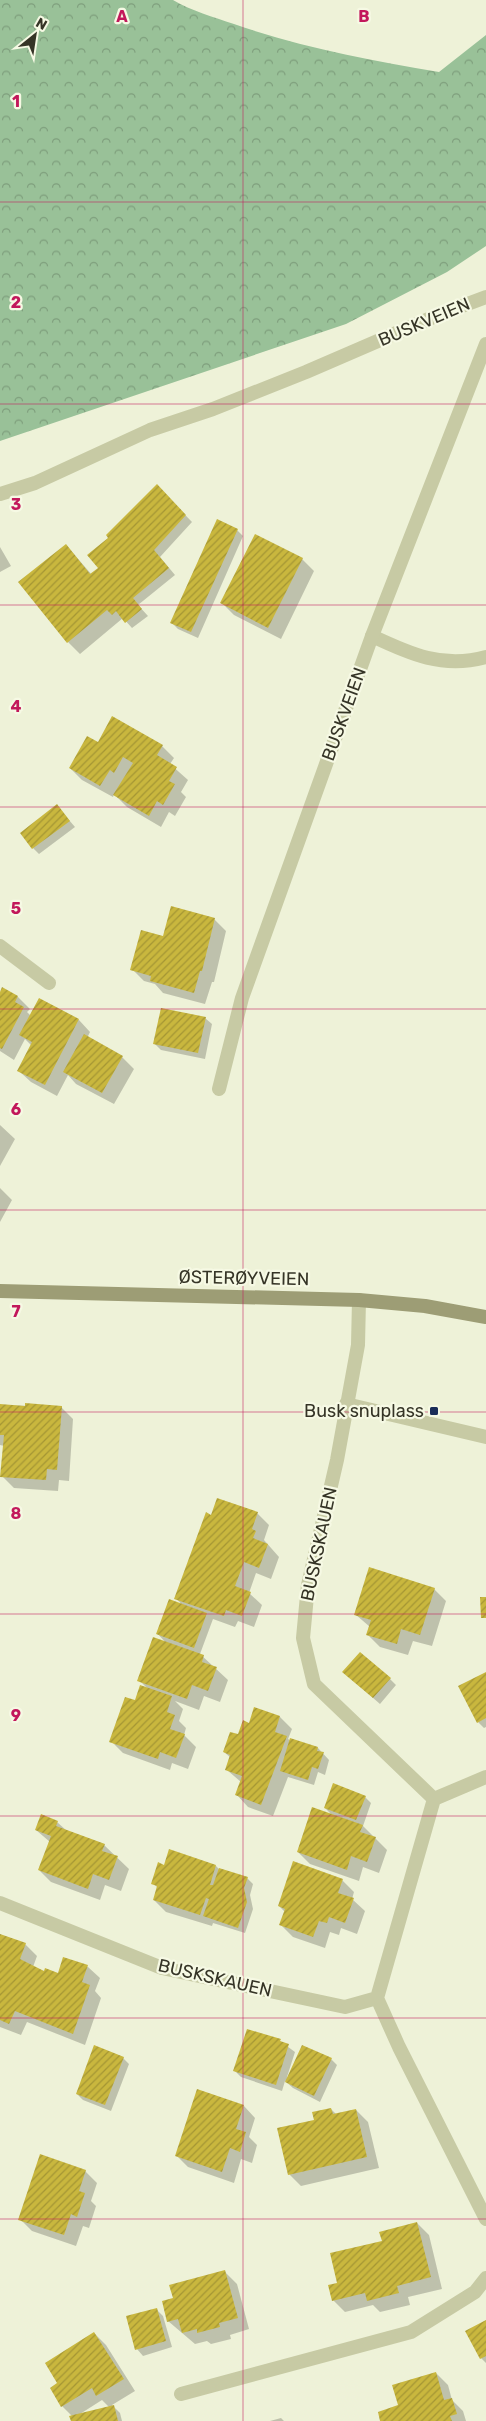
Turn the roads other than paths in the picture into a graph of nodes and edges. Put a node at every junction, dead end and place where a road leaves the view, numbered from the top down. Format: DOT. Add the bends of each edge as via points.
graph roads {
  1 [pos="486,297"];
  2 [pos="486,344"];
  3 [pos="0,494"];
  4 [pos="372,636"];
  5 [pos="486,657"];
  6 [pos="0,946"];
  7 [pos="49,983"];
  8 [pos="219,1089"];
  9 [pos="0,1291"];
  10 [pos="359,1300"];
  11 [pos="486,1317"];
  12 [pos="346,1404"];
  13 [pos="486,1437"];
  14 [pos="486,1777"];
  15 [pos="434,1799"];
  16 [pos="0,1903"];
  17 [pos="377,1998"];
  18 [pos="486,2219"];
  19 [pos="486,2278"];
  20 [pos="181,2394"];
  1 -- 3 [label="street, BUSKVEIEN" via="213,409 150,430 35,483"];
  2 -- 4 [label="street, BUSKVEIEN"];
  4 -- 5 [label="street" via="414,656 458,662"];
  4 -- 8 [label="street, BUSKVEIEN" via="242,998"];
  6 -- 7 [label="street"];
  9 -- 10 [label="main road, ØSTERØYVEIEN"];
  10 -- 11 [label="main road, ØSTERØYVEIEN" via="425,1306"];
  10 -- 12 [label="street, BUSKSKAUEN" via="358,1345"];
  12 -- 13 [label="street"];
  12 -- 15 [label="street, BUSKSKAUEN" via="337,1460 308,1585 303,1638 314,1684"];
  14 -- 15 [label="street"];
  15 -- 17 [label="street"];
  16 -- 17 [label="street, BUSKSKAUEN" via="162,1968 345,2007"];
  17 -- 18 [label="street"];
  19 -- 20 [label="street" via="475,2292 411,2332"];
}
